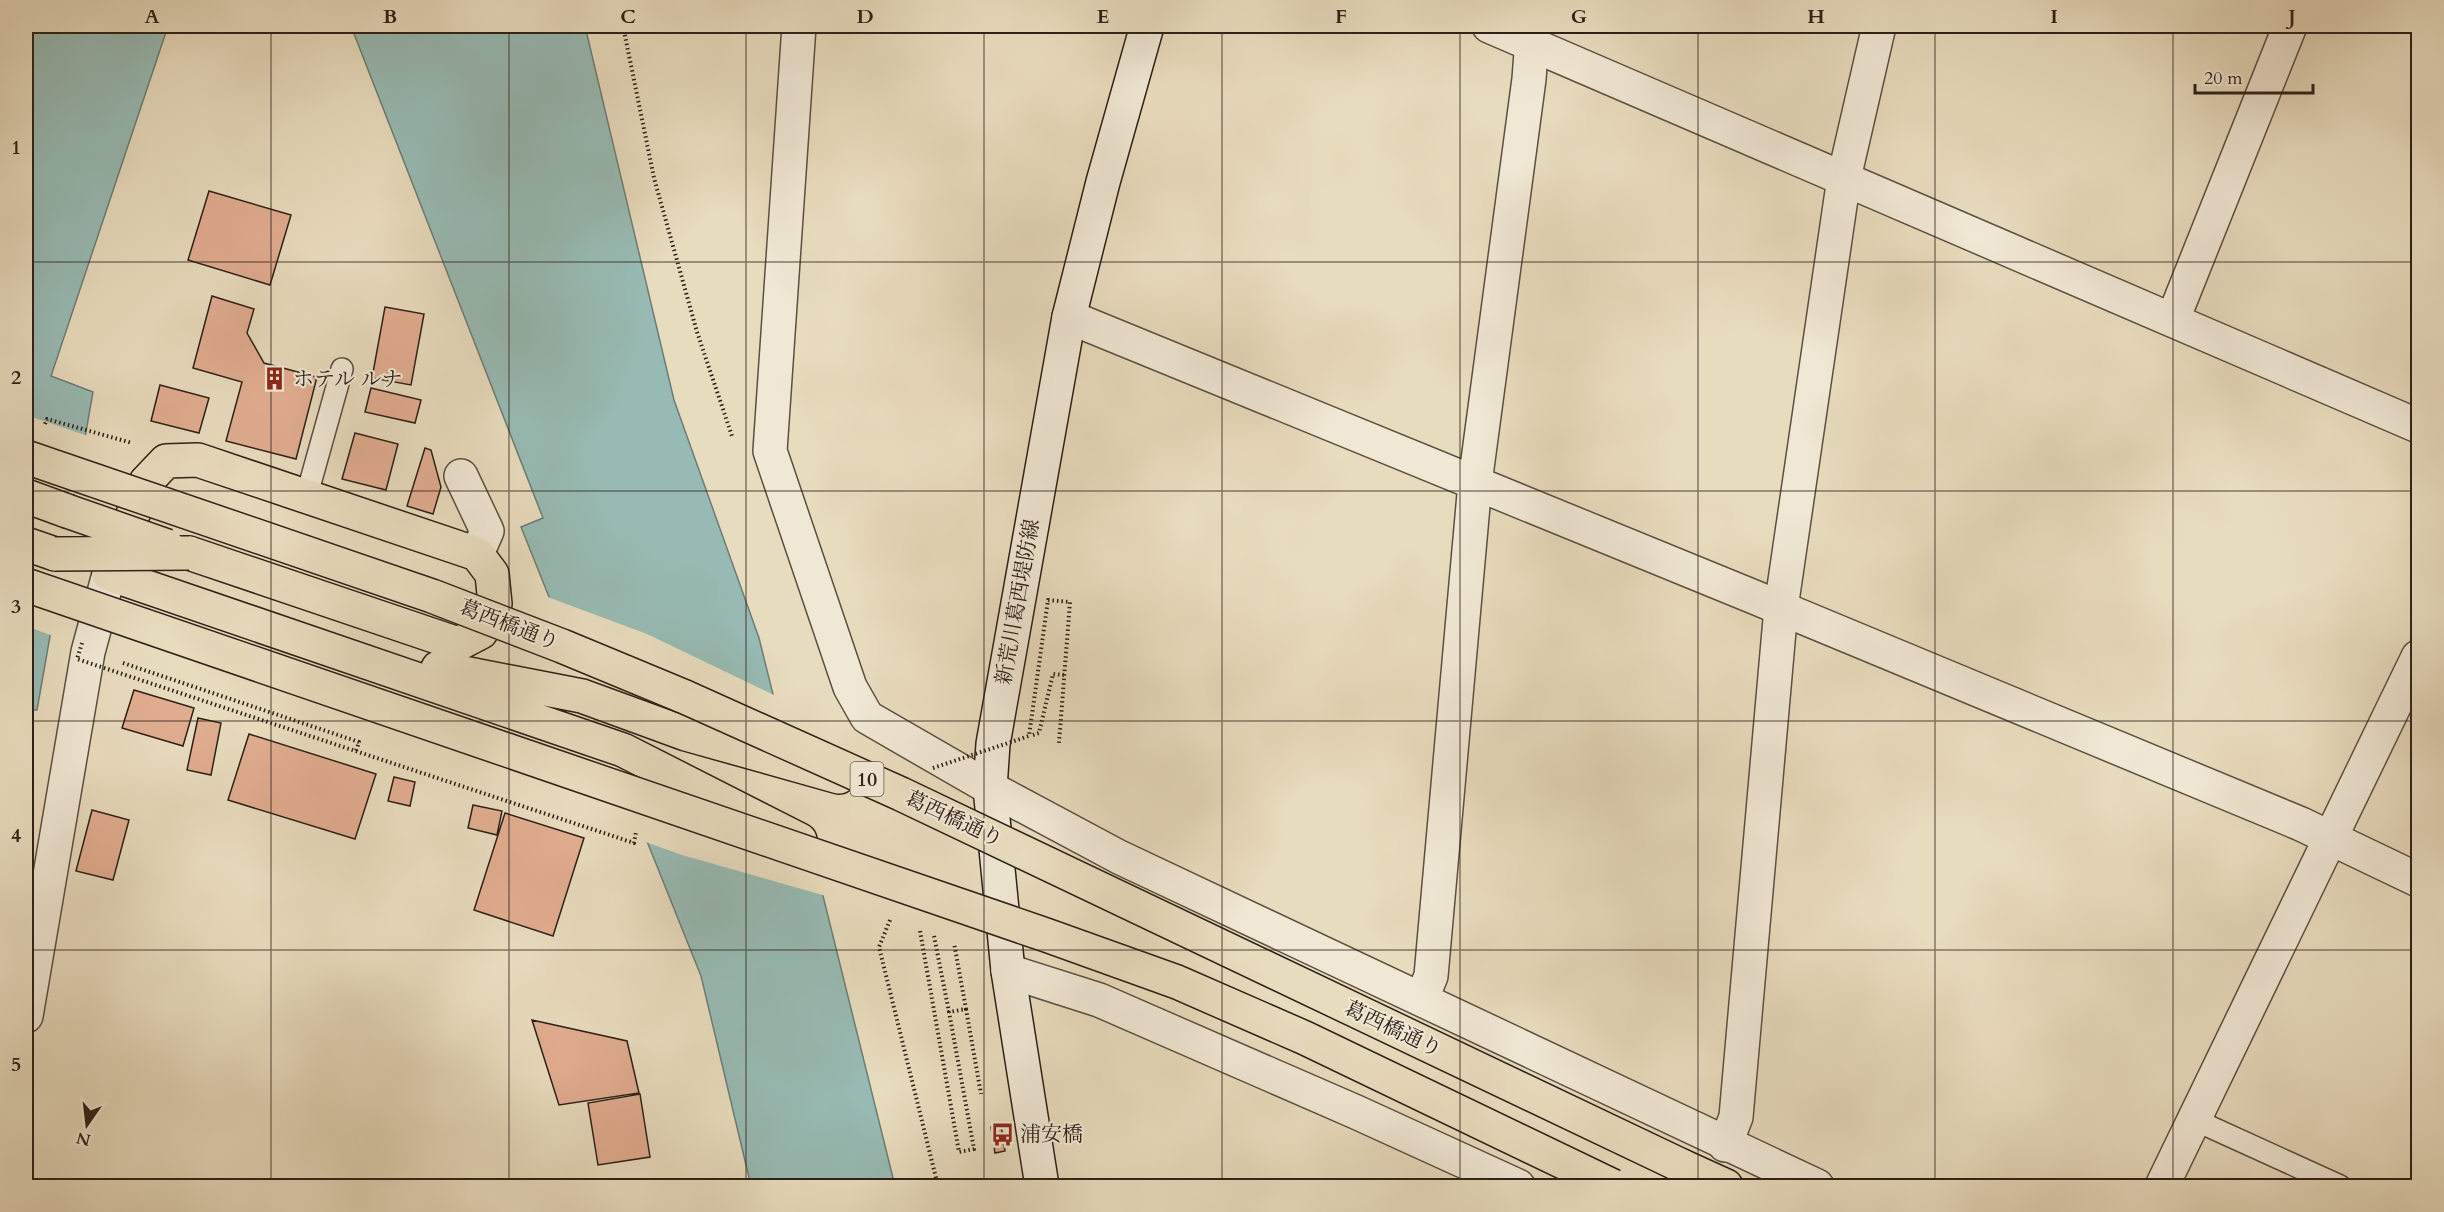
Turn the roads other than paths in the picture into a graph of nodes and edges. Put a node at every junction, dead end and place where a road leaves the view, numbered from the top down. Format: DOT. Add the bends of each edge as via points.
graph roads {
  1 [pos="799,26"];
  2 [pos="1147,26"];
  3 [pos="1489,26"];
  4 [pos="1880,26"];
  5 [pos="2290,26"];
  6 [pos="1532,34"];
  7 [pos="1844,178"];
  8 [pos="1068,317"];
  9 [pos="2173,319"];
  10 [pos="342,369"];
  11 [pos="2418,426"];
  12 [pos="26,457"];
  13 [pos="461,477"];
  14 [pos="1475,483"];
  15 [pos="26,496"];
  16 [pos="306,498"];
  17 [pos="26,544"];
  18 [pos="189,553"];
  19 [pos="477,554"];
  20 [pos="110,574"];
  21 [pos="26,585"];
  22 [pos="1781,608"];
  23 [pos="322,646"];
  24 [pos="2418,657"];
  25 [pos="912,783"];
  26 [pos="990,788"];
  27 [pos="2331,837"];
  28 [pos="867,874"];
  29 [pos="2418,880"];
  30 [pos="1008,971"];
  31 [pos="1422,998"];
  32 [pos="26,1016"];
  33 [pos="2195,1120"];
  34 [pos="1725,1145"];
  35 [pos="1042,1186"];
  36 [pos="1518,1186"];
  37 [pos="1613,1186"];
  38 [pos="1726,1186"];
  39 [pos="1817,1186"];
  40 [pos="2162,1186"];
  41 [pos="2340,1186"];
  1 -- 26 [label="street" via="770,452 850,687 867,717"];
  2 -- 8 [label="street, 新荒川葛西堤防線"];
  3 -- 6 [label="street"];
  4 -- 7 [label="street"];
  5 -- 9 [label="street"];
  6 -- 7 [label="street"];
  6 -- 14 [label="street"];
  7 -- 9 [label="street"];
  7 -- 22 [label="street"];
  8 -- 14 [label="street"];
  8 -- 26 [label="street, 新荒川葛西堤防線" via="993,744"];
  9 -- 11 [label="street"];
  10 -- 16 [label="lane"];
  12 -- 25 [label="main road, 葛西橋通り / 10, bridge" via="432,596"];
  13 -- 19 [label="street" via="487,531"];
  14 -- 22 [label="street"];
  14 -- 31 [label="street" via="1431,976"];
  15 -- 18 [label="main road, bridge"];
  16 -- 19 [label="main road"];
  16 -- 20 [label="main road" via="198,460 166,461 146,482"];
  17 -- 18 [label="main road, bridge" via="55,554"];
  18 -- 19 [label="main road" via="458,644 481,632 495,604 492,574"];
  20 -- 23 [label="main road"];
  20 -- 32 [label="street" via="88,652"];
  21 -- 28 [label="main road, bridge"];
  22 -- 27 [label="street"];
  22 -- 34 [label="street" via="1736,1117"];
  23 -- 25 [label="main road, bridge" via="582,696 686,734"];
  23 -- 28 [label="main road, bridge" via="623,750"];
  24 -- 27 [label="street"];
  25 -- 38 [label="main road, 葛西橋通り / 10, bridge"];
  26 -- 30 [label="street, 新荒川葛西堤防線"];
  26 -- 31 [label="street" via="1119,857"];
  27 -- 29 [label="street"];
  27 -- 33 [label="street"];
  28 -- 37 [label="main road, bridge" via="1177,982 1305,1038"];
  30 -- 35 [label="street, 新荒川葛西堤防線"];
  30 -- 36 [label="street" via="1099,1000"];
  31 -- 34 [label="street"];
  33 -- 40 [label="street"];
  33 -- 41 [label="lane"];
  34 -- 39 [label="street"];
}
